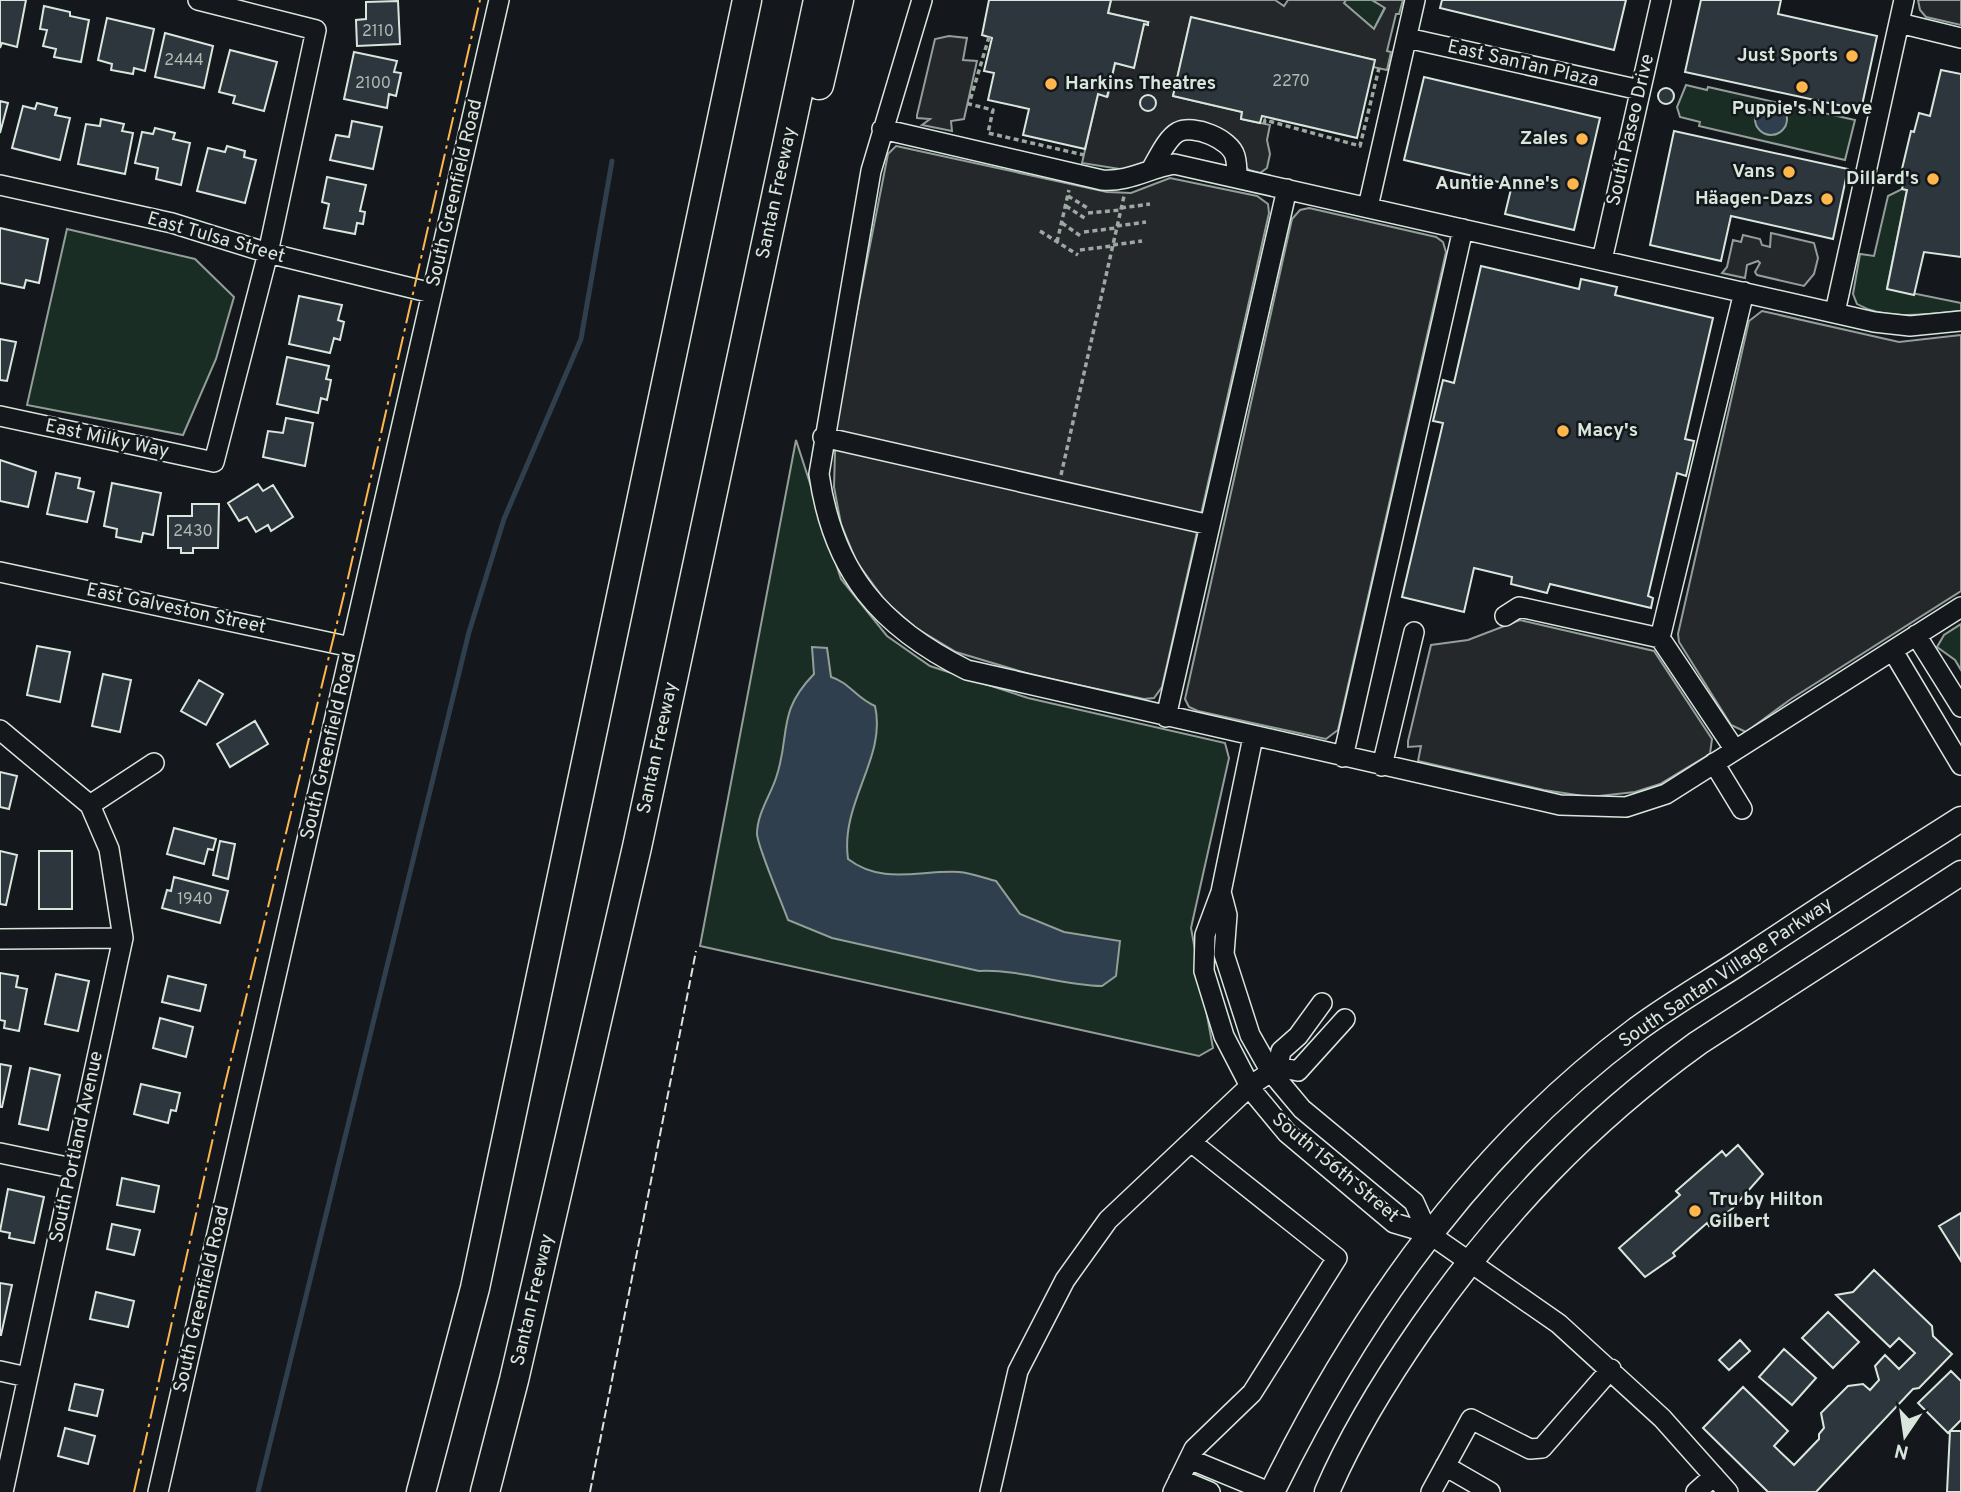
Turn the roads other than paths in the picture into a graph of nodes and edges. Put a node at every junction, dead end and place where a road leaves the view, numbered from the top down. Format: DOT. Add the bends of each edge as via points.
graph roads {
  1 [pos="198,0"];
  2 [pos="499,0"];
  3 [pos="727,0"];
  4 [pos="747,0"];
  5 [pos="818,0"];
  6 [pos="839,0"];
  7 [pos="922,0"];
  8 [pos="1415,0"];
  9 [pos="1661,0"];
  10 [pos="1904,0"];
  11 [pos="1899,23"];
  12 [pos="1961,37"];
  13 [pos="1406,38"];
  14 [pos="1640,90"];
  15 [pos="882,129"];
  16 [pos="1152,168"];
  17 [pos="1237,178"];
  18 [pos="0,185"];
  19 [pos="1287,189"];
  20 [pos="707,190"];
  21 [pos="1368,207"];
  22 [pos="1463,229"];
  23 [pos="268,253"];
  24 [pos="1602,260"];
  25 [pos="1744,292"];
  26 [pos="432,293"];
  27 [pos="1835,312"];
  28 [pos="1961,321"];
  29 [pos="0,416"];
  30 [pos="823,437"];
  31 [pos="1210,525"];
  32 [pos="704,539"];
  33 [pos="0,572"];
  34 [pos="1961,607"];
  35 [pos="1505,615"];
  36 [pos="1414,632"];
  37 [pos="1916,635"];
  38 [pos="1660,638"];
  39 [pos="351,647"];
  40 [pos="1893,651"];
  41 [pos="1961,707"];
  42 [pos="1166,717"];
  43 [pos="0,730"];
  44 [pos="1253,737"];
  45 [pos="1735,750"];
  46 [pos="1343,757"];
  47 [pos="154,763"];
  48 [pos="1714,763"];
  49 [pos="1961,765"];
  50 [pos="1382,766"];
  51 [pos="90,805"];
  52 [pos="1742,808"];
  53 [pos="1961,819"];
  54 [pos="1961,873"];
  55 [pos="1221,892"];
  56 [pos="123,938"];
  57 [pos="0,939"];
  58 [pos="1322,1003"];
  59 [pos="1345,1019"];
  60 [pos="1298,1036"];
  61 [pos="1316,1052"];
  62 [pos="1275,1069"];
  63 [pos="1250,1086"];
  64 [pos="1191,1142"];
  65 [pos="0,1153"];
  66 [pos="72,1168"];
  67 [pos="1428,1233"];
  68 [pos="1468,1260"];
  69 [pos="1611,1369"];
  70 [pos="0,1371"];
  71 [pos="27,1377"];
  72 [pos="1189,1459"];
  73 [pos="1445,1466"];
  74 [pos="1714,1476"];
  75 [pos="1176,1485"];
  76 [pos="3,1492"];
  77 [pos="158,1492"];
  78 [pos="421,1492"];
  79 [pos="485,1492"];
  80 [pos="990,1492"];
  81 [pos="1210,1492"];
  82 [pos="1270,1492"];
  83 [pos="1327,1492"];
  84 [pos="1431,1492"];
  85 [pos="1490,1492"];
  86 [pos="1696,1492"];
  87 [pos="1728,1492"];
  1 -- 23 [label="street" via="316,30"];
  2 -- 26 [label="street, South Greenfield Road"];
  3 -- 20 [label="highway" via="706,116"];
  4 -- 20 [label="highway"];
  5 -- 32 [label="highway, Santan Freeway"];
  6 -- 32 [label="highway" via="782,247"];
  7 -- 15 [label="street"];
  8 -- 13 [label="street"];
  9 -- 14 [label="street, South Paseo Drive"];
  10 -- 11 [label="street"];
  11 -- 12 [label="street"];
  11 -- 27 [label="street"];
  13 -- 14 [label="street, East SanTan Plaza"];
  13 -- 21 [label="street"];
  14 -- 24 [label="street, South Paseo Drive"];
  15 -- 16 [label="street" via="1102,180 1121,181"];
  15 -- 30 [label="street"];
  16 -- 17 [label="street" via="1174,164"];
  16 -- 17 [label="street" via="1178,132 1189,131 1225,142 1235,154"];
  17 -- 19 [label="street"];
  18 -- 23 [label="street, East Tulsa Street" via="172,223"];
  19 -- 21 [label="street"];
  19 -- 31 [label="street"];
  20 -- 78 [label="highway" via="475,1288"];
  21 -- 22 [label="street"];
  22 -- 24 [label="street"];
  22 -- 46 [label="street"];
  23 -- 26 [label="street, East Tulsa Street"];
  23 -- 29 [label="street, East Milky Way" via="214,462"];
  24 -- 25 [label="street"];
  25 -- 27 [label="street"];
  25 -- 38 [label="street"];
  26 -- 39 [label="street, South Greenfield Road"];
  27 -- 28 [label="street" via="1910,326"];
  30 -- 31 [label="street"];
  30 -- 42 [label="street" via="819,474 827,523 854,575 892,624 967,670"];
  31 -- 42 [label="street"];
  32 -- 79 [label="highway, Santan Freeway" via="521,1354"];
  33 -- 39 [label="street, East Galveston Street"];
  34 -- 37 [label="street"];
  35 -- 38 [label="street" via="1519,607"];
  36 -- 50 [label="street"];
  37 -- 40 [label="street"];
  37 -- 41 [label="street"];
  38 -- 45 [label="street"];
  39 -- 77 [label="street, South Greenfield Road"];
  40 -- 45 [label="street"];
  40 -- 49 [label="street"];
  42 -- 44 [label="street"];
  43 -- 51 [label="street"];
  44 -- 46 [label="street"];
  44 -- 55 [label="street, South 156th Street"];
  45 -- 48 [label="street"];
  46 -- 50 [label="street"];
  47 -- 51 [label="street"];
  48 -- 50 [label="street" via="1666,794 1626,807 1606,808 1560,806"];
  48 -- 52 [label="street"];
  51 -- 56 [label="street, South Portland Avenue" via="109,849"];
  53 -- 67 [label="main road, South Santan Village Parkway" via="1637,1029 1559,1094"];
  54 -- 68 [label="main road" via="1660,1070 1567,1152"];
  55 -- 62 [label="street, South 156th Street" via="1227,915 1224,954 1250,1035"];
  55 -- 63 [label="street, South 156th Street" via="1205,935 1204,971 1224,1036"];
  56 -- 57 [label="street"];
  56 -- 66 [label="street, South Portland Avenue"];
  58 -- 60 [label="street"];
  59 -- 61 [label="street"];
  60 -- 61 [label="street"];
  60 -- 62 [label="street" via="1281,1051"];
  61 -- 62 [label="street" via="1298,1071"];
  62 -- 63 [label="street"];
  62 -- 67 [label="street, South 156th Street" via="1302,1109 1414,1202"];
  63 -- 64 [label="street"];
  63 -- 67 [label="street, South 156th Street" via="1287,1133 1394,1223"];
  64 -- 72 [label="street" via="1337,1258 1252,1393 1194,1448"];
  64 -- 80 [label="street" via="1108,1220 1065,1280 1018,1371"];
  65 -- 66 [label="street"];
  66 -- 71 [label="street, South Portland Avenue"];
  67 -- 68 [label="street, South 156th Street"];
  67 -- 82 [label="main road, South Santan Village Parkway" via="1337,1371"];
  68 -- 69 [label="street, South 156th Street" via="1559,1324"];
  68 -- 83 [label="main road" via="1372,1401"];
  69 -- 73 [label="street" via="1542,1448 1530,1449 1471,1419"];
  69 -- 74 [label="street, South 156th Street"];
  70 -- 71 [label="street"];
  71 -- 76 [label="street, South Portland Avenue"];
  72 -- 75 [label="street"];
  72 -- 82 [label="street"];
  73 -- 84 [label="street"];
  73 -- 85 [label="street"];
  74 -- 86 [label="street"];
  74 -- 87 [label="street, South 156th Street"];
  75 -- 81 [label="street"];
}
